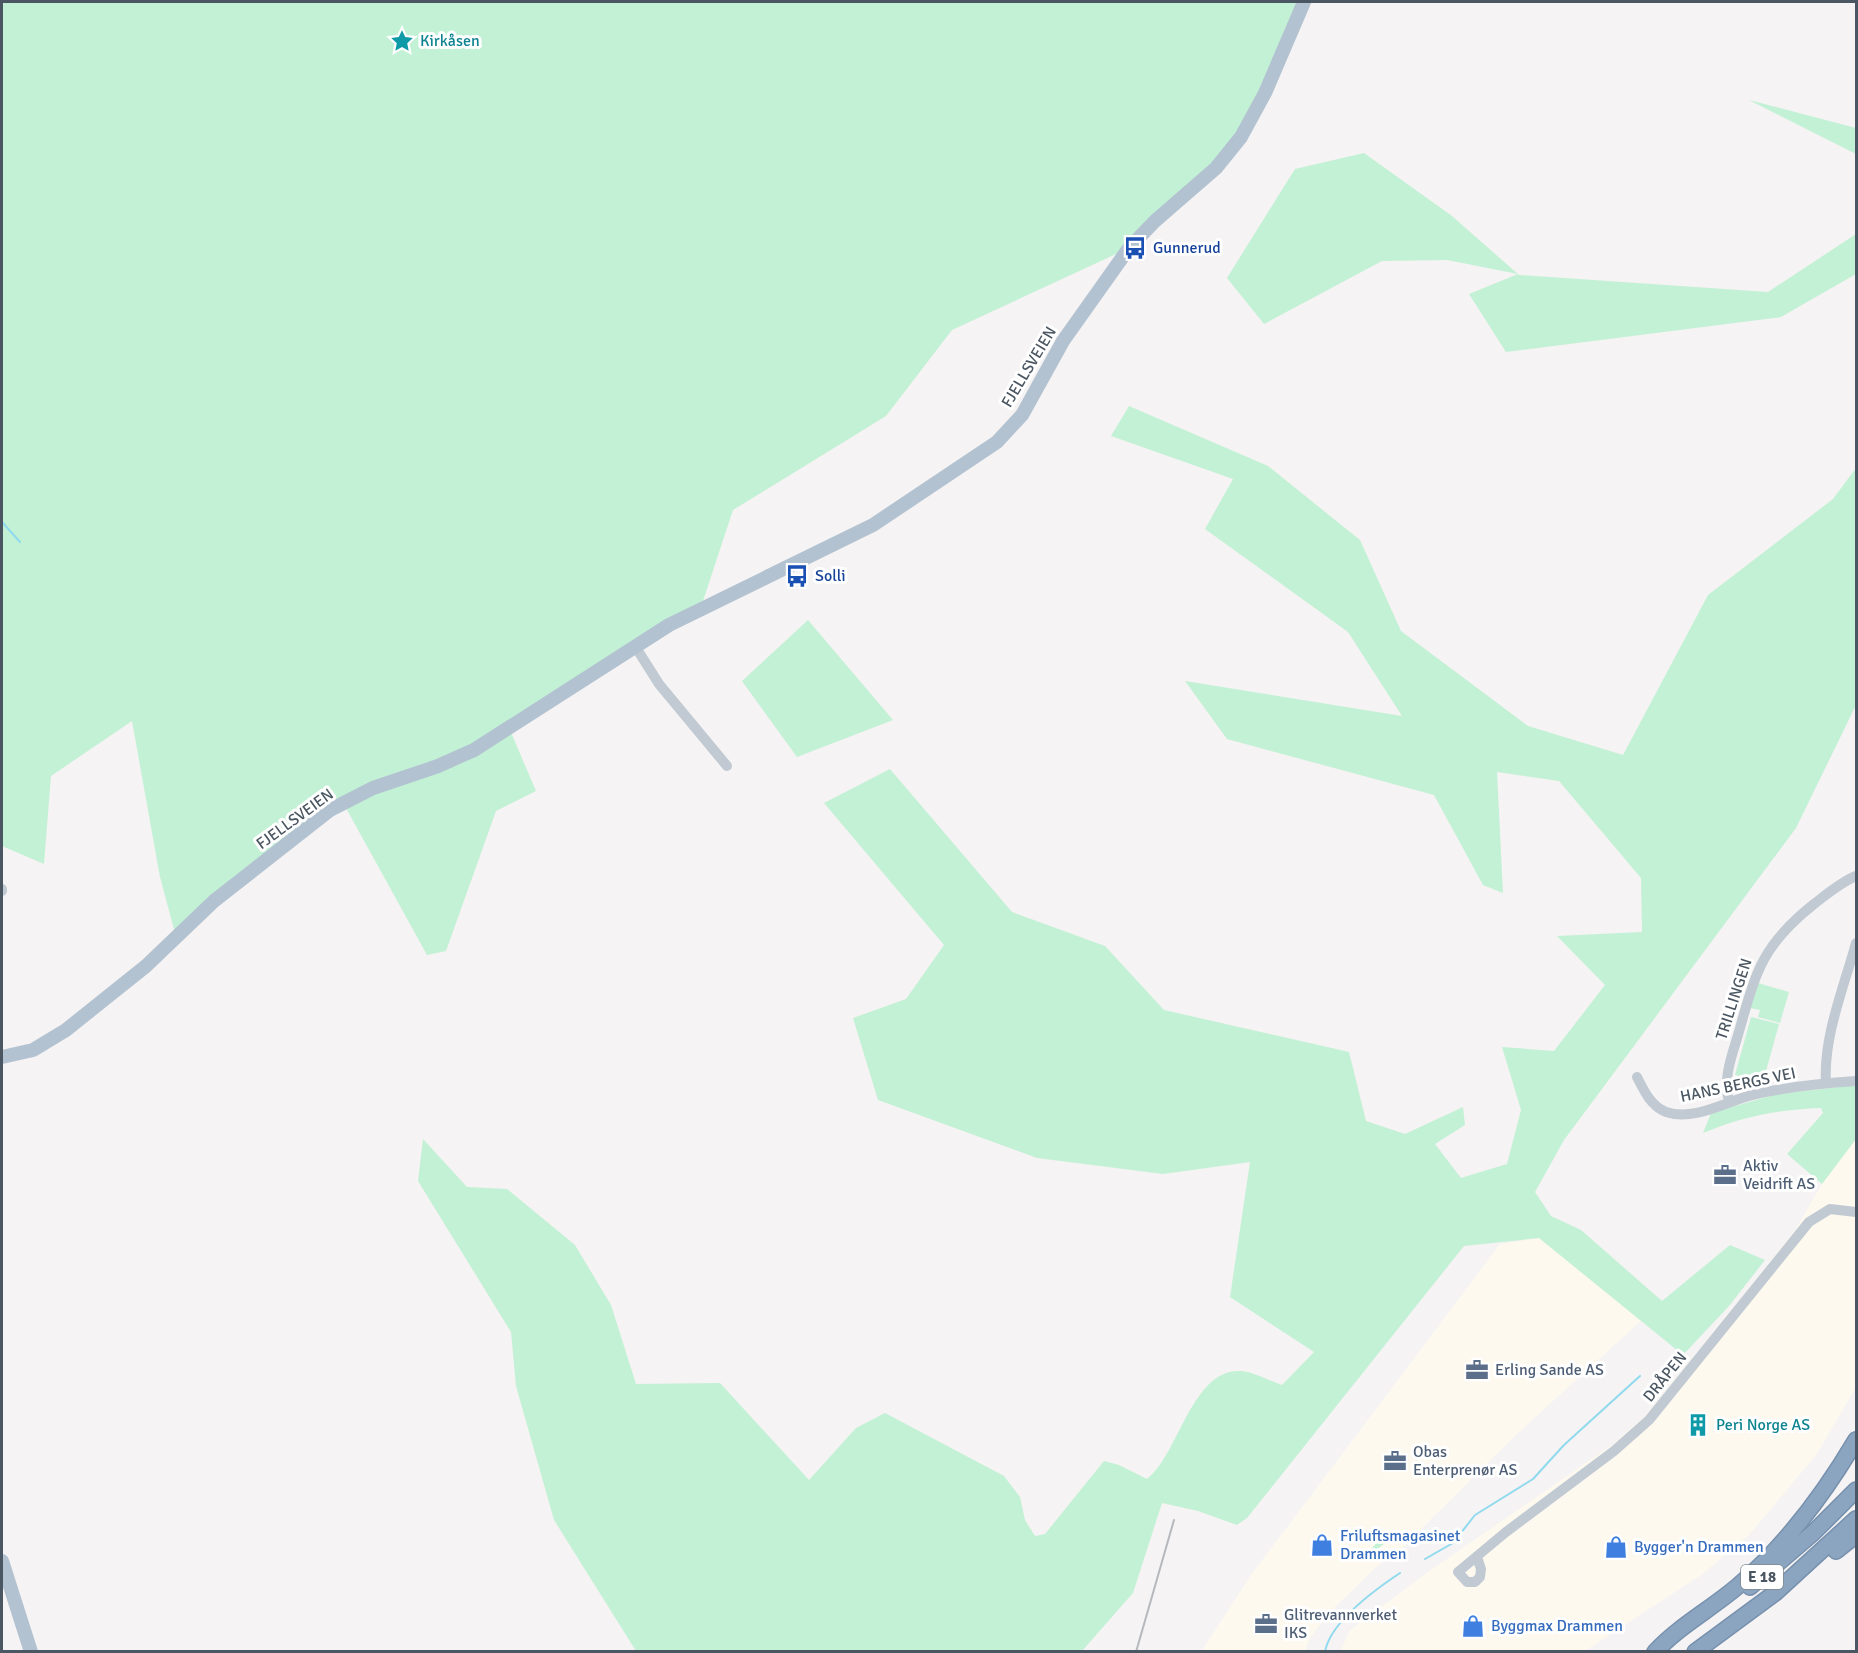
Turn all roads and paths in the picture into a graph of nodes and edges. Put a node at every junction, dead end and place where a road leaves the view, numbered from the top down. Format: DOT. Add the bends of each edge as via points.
graph roads {
  1 [pos="1304,2"];
  2 [pos="635,646"];
  3 [pos="727,766"];
  4 [pos="1857,876"];
  5 [pos="1856,943"];
  6 [pos="2,1058"];
  7 [pos="1637,1077"];
  8 [pos="1857,1081"];
  9 [pos="1826,1083"];
  10 [pos="1729,1102"];
  11 [pos="1857,1212"];
  12 [pos="1857,1440"];
  13 [pos="1857,1490"];
  14 [pos="1857,1519"];
  15 [pos="1857,1535"];
  16 [pos="1477,1557"];
  17 [pos="2,1561"];
  18 [pos="1756,1608"];
  19 [pos="31,1652"];
  20 [pos="1657,1652"];
  21 [pos="1695,1652"];
  1 -- 2 [label="main road, FJELLSVEIEN" via="1242,137 1216,168 1129,248 1063,341 1022,415 1002,437 873,525 669,625"];
  2 -- 3 [label="street" via="666,692"];
  2 -- 6 [label="main road, FJELLSVEIEN" via="474,750 373,788 330,810 214,901 146,966 66,1030 33,1050"];
  4 -- 10 [label="street, TRILLINGEN" via="1806,910 1766,953 1754,979 1728,1068 1725,1088"];
  5 -- 9 [label="street" via="1831,1036"];
  7 -- 10 [label="street, HANS BERGS VEI" via="1653,1103 1669,1112 1691,1113"];
  8 -- 9 [label="street, HANS BERGS VEI"];
  9 -- 10 [label="street, HANS BERGS VEI" via="1754,1094"];
  11 -- 16 [label="street, DRÅPEN" via="1830,1209 1809,1222 1649,1420"];
  12 -- 20 [label="highway" via="1818,1499 1768,1558 1717,1604 1670,1636"];
  13 -- 20 [label="highway, E 18" via="1775,1567"];
  14 -- 18 [label="highway, E 18"];
  15 -- 18 [label="highway" via="1779,1598"];
  17 -- 19 [label="main road"];
  18 -- 21 [label="highway, E 18"];
}
